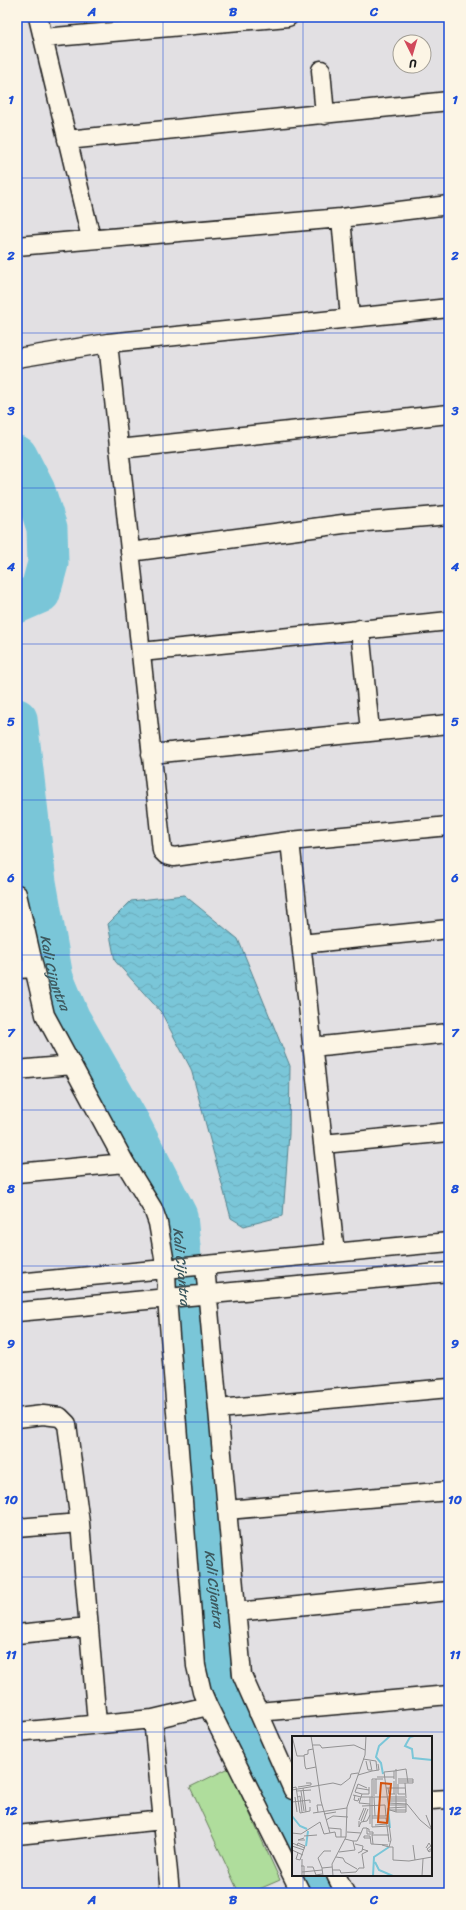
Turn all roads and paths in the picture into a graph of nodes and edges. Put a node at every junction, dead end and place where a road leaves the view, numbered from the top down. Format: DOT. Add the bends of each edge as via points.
graph roads {
  1 [pos="38,17"];
  2 [pos="288,17"];
  3 [pos="43,38"];
  4 [pos="322,70"];
  5 [pos="449,101"];
  6 [pos="325,115"];
  7 [pos="67,140"];
  8 [pos="449,205"];
  9 [pos="341,218"];
  10 [pos="91,238"];
  11 [pos="17,246"];
  12 [pos="449,308"];
  13 [pos="350,318"];
  14 [pos="108,343"];
  15 [pos="17,358"];
  16 [pos="449,414"];
  17 [pos="119,449"];
  18 [pos="449,515"];
  19 [pos="130,552"];
  20 [pos="449,621"];
  21 [pos="360,629"];
  22 [pos="141,652"];
  23 [pos="449,724"];
  24 [pos="370,731"];
  25 [pos="151,754"];
  26 [pos="449,826"];
  27 [pos="290,842"];
  28 [pos="17,894"];
  29 [pos="449,929"];
  30 [pos="302,944"];
  31 [pos="26,969"];
  32 [pos="449,1033"];
  33 [pos="312,1047"];
  34 [pos="72,1065"];
  35 [pos="17,1070"];
  36 [pos="449,1132"];
  37 [pos="323,1144"];
  38 [pos="125,1163"];
  39 [pos="17,1174"];
  40 [pos="449,1242"];
  41 [pos="335,1253"];
  42 [pos="200,1266"];
  43 [pos="169,1269"];
  44 [pos="449,1272"];
  45 [pos="17,1283"];
  46 [pos="205,1295"];
  47 [pos="169,1298"];
  48 [pos="17,1312"];
  49 [pos="449,1388"];
  50 [pos="218,1409"];
  51 [pos="17,1418"];
  52 [pos="449,1491"];
  53 [pos="227,1510"];
  54 [pos="80,1522"];
  55 [pos="17,1528"];
  56 [pos="449,1592"];
  57 [pos="236,1612"];
  58 [pos="89,1627"];
  59 [pos="17,1634"];
  60 [pos="449,1695"];
  61 [pos="208,1706"];
  62 [pos="258,1712"];
  63 [pos="153,1718"];
  64 [pos="97,1723"];
  65 [pos="17,1732"];
  66 [pos="292,1788"];
  67 [pos="449,1799"];
  68 [pos="432,1800"];
  69 [pos="163,1820"];
  70 [pos="17,1834"];
  71 [pos="292,1875"];
  72 [pos="293,1876"];
  73 [pos="336,1876"];
  74 [pos="170,1893"];
  75 [pos="301,1893"];
  76 [pos="345,1893"];
  1 -- 3 [label="street"];
  2 -- 3 [label="street"];
  3 -- 7 [label="street"];
  4 -- 6 [label="street"];
  5 -- 6 [label="street"];
  6 -- 7 [label="street"];
  7 -- 10 [label="street"];
  8 -- 9 [label="street"];
  9 -- 10 [label="street"];
  9 -- 13 [label="street"];
  10 -- 11 [label="street"];
  12 -- 13 [label="street"];
  13 -- 14 [label="street"];
  14 -- 15 [label="street"];
  14 -- 17 [label="street"];
  16 -- 17 [label="street"];
  17 -- 19 [label="street"];
  18 -- 19 [label="street" via="343,524"];
  19 -- 22 [label="street"];
  20 -- 21 [label="street"];
  21 -- 22 [label="street"];
  21 -- 24 [label="street"];
  22 -- 25 [label="street"];
  23 -- 24 [label="street"];
  24 -- 25 [label="street"];
  25 -- 27 [label="street" via="162,851 166,855 174,857"];
  26 -- 27 [label="street"];
  27 -- 30 [label="street"];
  28 -- 31 [label="street"];
  29 -- 30 [label="street"];
  30 -- 33 [label="street"];
  31 -- 34 [label="street" via="45,1015"];
  32 -- 33 [label="street"];
  33 -- 37 [label="street"];
  34 -- 35 [label="street"];
  34 -- 38 [label="street"];
  36 -- 37 [label="street"];
  37 -- 41 [label="street"];
  38 -- 39 [label="street"];
  38 -- 43 [label="street" via="153,1209"];
  40 -- 41 [label="street"];
  41 -- 42 [label="street"];
  42 -- 43 [label="street"];
  42 -- 46 [label="street"];
  43 -- 45 [label="street"];
  43 -- 47 [label="street"];
  44 -- 46 [label="street"];
  46 -- 47 [label="street"];
  46 -- 50 [label="street"];
  47 -- 48 [label="street"];
  47 -- 61 [label="street" via="196,1666"];
  49 -- 50 [label="street"];
  50 -- 53 [label="street"];
  51 -- 54 [label="street" via="60,1416 67,1424"];
  52 -- 53 [label="street"];
  53 -- 57 [label="street"];
  54 -- 55 [label="street"];
  54 -- 58 [label="street"];
  56 -- 57 [label="street"];
  57 -- 62 [label="street" via="242,1674"];
  58 -- 59 [label="street"];
  58 -- 64 [label="street"];
  60 -- 62 [label="street"];
  61 -- 63 [label="street"];
  61 -- 71 [label="street"];
  62 -- 66 [label="street"];
  63 -- 64 [label="street"];
  63 -- 69 [label="street"];
  64 -- 65 [label="street"];
  67 -- 68 [label="street"];
  69 -- 70 [label="street"];
  69 -- 74 [label="street"];
  72 -- 75 [label="street"];
  73 -- 76 [label="street"];
}
